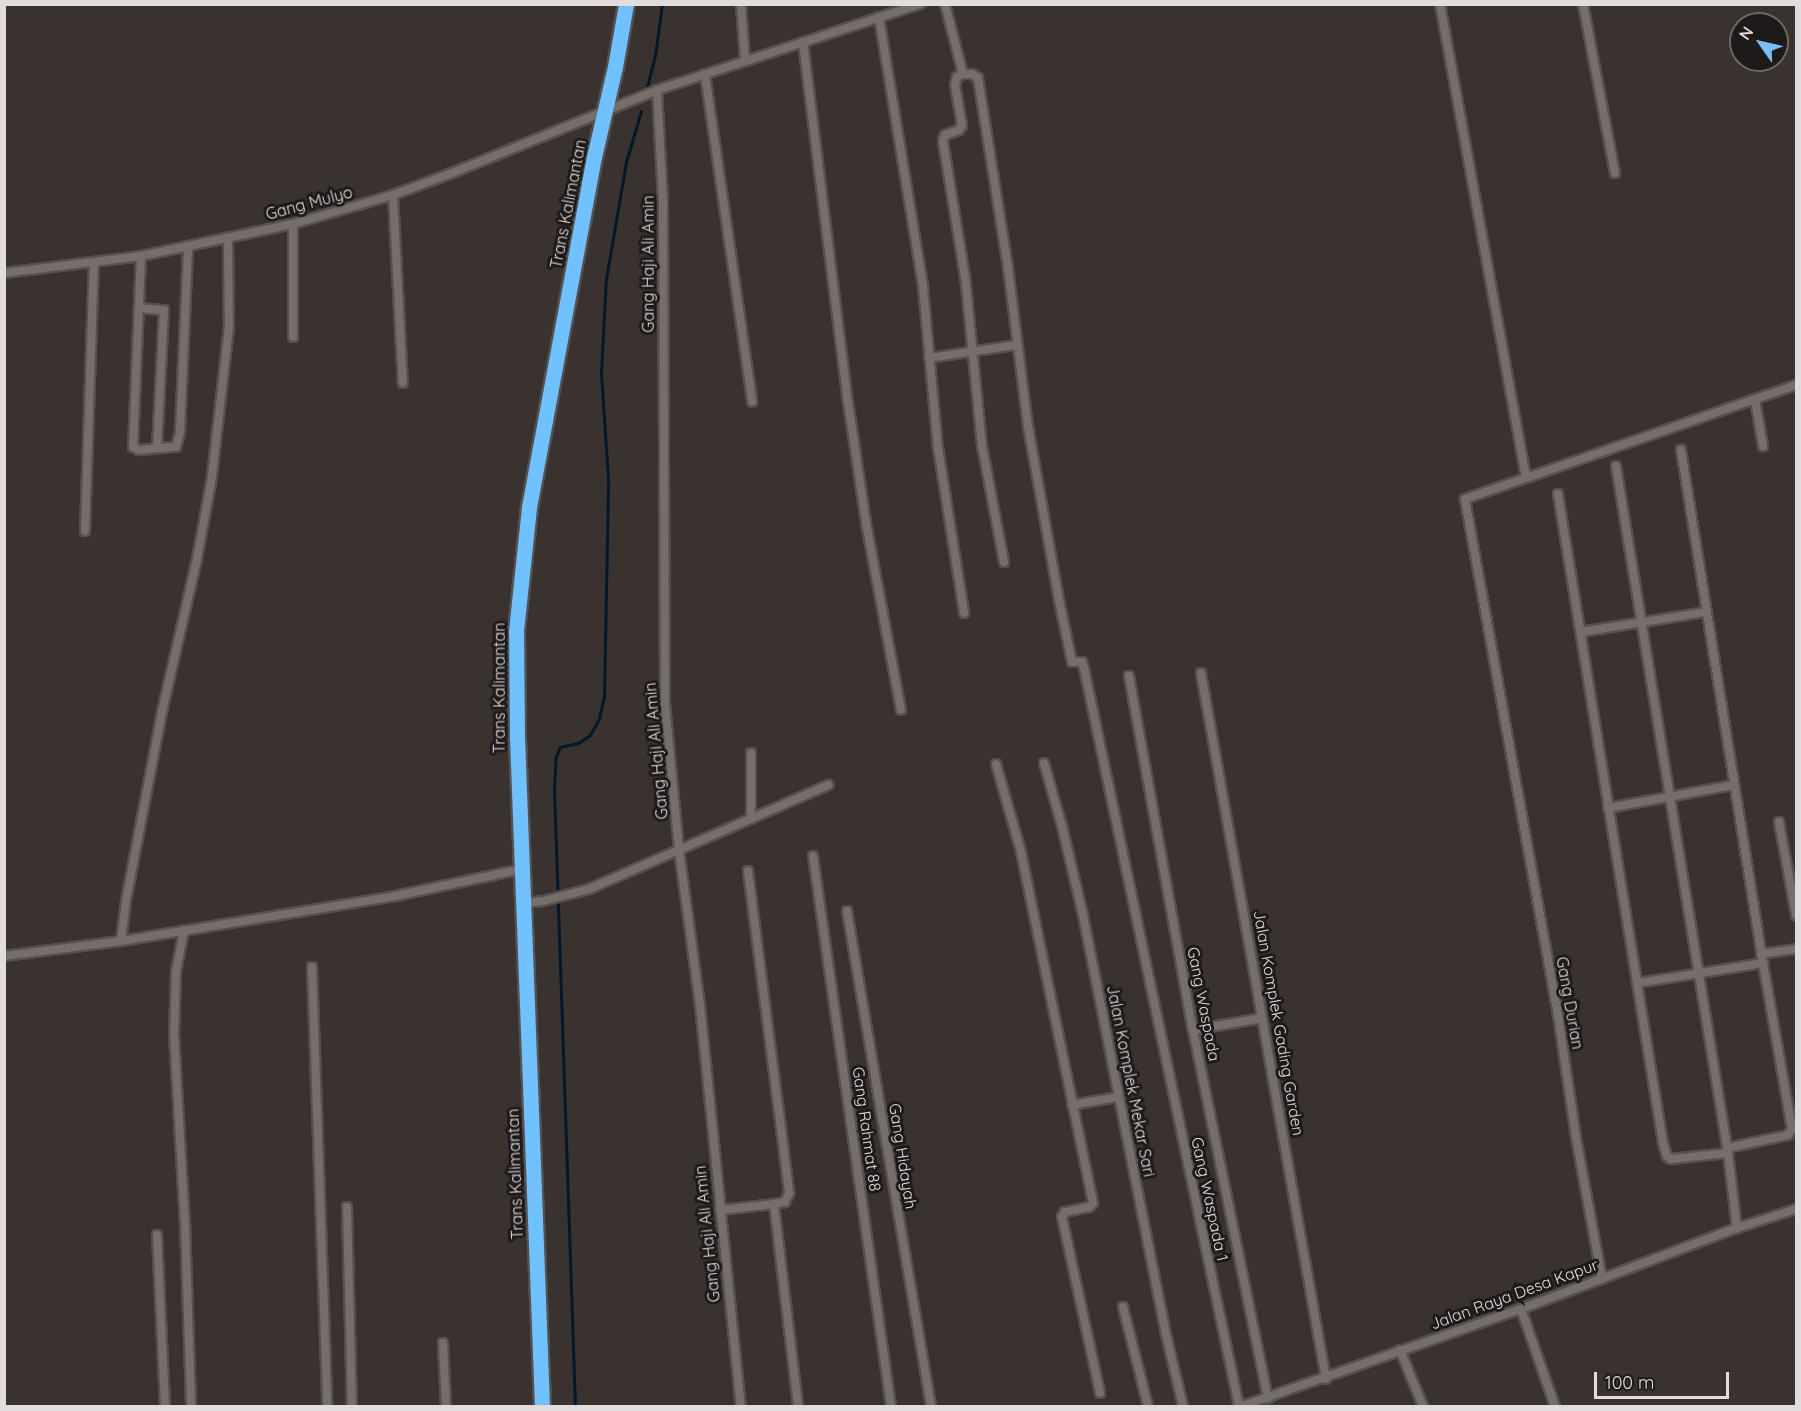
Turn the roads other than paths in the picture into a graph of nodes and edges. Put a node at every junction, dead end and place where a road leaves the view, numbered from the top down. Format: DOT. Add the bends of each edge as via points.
graph roads {
  1 [pos="626,4"];
  2 [pos="741,4"];
  3 [pos="920,4"];
  4 [pos="945,4"];
  5 [pos="1440,4"];
  6 [pos="1583,4"];
  7 [pos="879,17"];
  8 [pos="803,42"];
  9 [pos="746,60"];
  10 [pos="705,74"];
  11 [pos="963,74"];
  12 [pos="654,91"];
  13 [pos="606,108"];
  14 [pos="1616,173"];
  15 [pos="393,195"];
  16 [pos="293,224"];
  17 [pos="228,238"];
  18 [pos="188,246"];
  19 [pos="141,256"];
  20 [pos="94,263"];
  21 [pos="4,273"];
  22 [pos="139,308"];
  23 [pos="293,337"];
  24 [pos="1016,345"];
  25 [pos="973,351"];
  26 [pos="929,358"];
  27 [pos="403,383"];
  28 [pos="1797,385"];
  29 [pos="1755,400"];
  30 [pos="752,402"];
  31 [pos="1763,446"];
  32 [pos="157,448"];
  33 [pos="1681,450"];
  34 [pos="1616,466"];
  35 [pos="1526,477"];
  36 [pos="1558,494"];
  37 [pos="85,531"];
  38 [pos="1004,562"];
  39 [pos="1706,612"];
  40 [pos="963,613"];
  41 [pos="1643,621"];
  42 [pos="1581,632"];
  43 [pos="1201,673"];
  44 [pos="1129,676"];
  45 [pos="901,710"];
  46 [pos="751,753"];
  47 [pos="1044,763"];
  48 [pos="996,764"];
  49 [pos="1733,785"];
  50 [pos="828,786"];
  51 [pos="1671,796"];
  52 [pos="1608,808"];
  53 [pos="751,819"];
  54 [pos="1779,822"];
  55 [pos="679,850"];
  56 [pos="813,856"];
  57 [pos="522,869"];
  58 [pos="748,871"];
  59 [pos="524,903"];
  60 [pos="847,911"];
  61 [pos="1797,915"];
  62 [pos="184,930"];
  63 [pos="121,941"];
  64 [pos="1797,949"];
  65 [pos="1761,954"];
  66 [pos="4,956"];
  67 [pos="1763,963"];
  68 [pos="312,967"];
  69 [pos="1698,975"];
  70 [pos="1636,983"];
  71 [pos="1262,1018"];
  72 [pos="1193,1030"];
  73 [pos="1118,1097"];
  74 [pos="1072,1105"];
  75 [pos="1727,1150"];
  76 [pos="774,1204"];
  77 [pos="347,1207"];
  78 [pos="1797,1209"];
  79 [pos="720,1210"];
  80 [pos="1737,1228"];
  81 [pos="157,1234"];
  82 [pos="1602,1279"];
  83 [pos="1123,1307"];
  84 [pos="1521,1309"];
  85 [pos="443,1343"];
  86 [pos="1400,1350"];
  87 [pos="1326,1379"];
  88 [pos="542,1380"];
  89 [pos="1100,1394"];
  90 [pos="1268,1398"];
  91 [pos="165,1407"];
  92 [pos="191,1407"];
  93 [pos="327,1407"];
  94 [pos="352,1407"];
  95 [pos="446,1407"];
  96 [pos="542,1407"];
  97 [pos="552,1407"];
  98 [pos="741,1407"];
  99 [pos="798,1407"];
  100 [pos="891,1407"];
  101 [pos="931,1407"];
  102 [pos="1148,1407"];
  103 [pos="1183,1407"];
  104 [pos="1241,1407"];
  105 [pos="1423,1407"];
  106 [pos="1554,1407"];
  1 -- 13 [label="highway, Trans Kalimantan"];
  2 -- 9 [label="street"];
  3 -- 7 [label="street, Gang Mulyo"];
  4 -- 11 [label="street"];
  5 -- 35 [label="street"];
  6 -- 14 [label="street"];
  7 -- 8 [label="street, Gang Mulyo"];
  7 -- 26 [label="street" via="923,287"];
  8 -- 9 [label="street, Gang Mulyo"];
  8 -- 45 [label="street" via="848,402"];
  9 -- 10 [label="street, Gang Mulyo"];
  10 -- 12 [label="street, Gang Mulyo"];
  10 -- 30 [label="street"];
  11 -- 24 [label="street" via="978,78"];
  11 -- 25 [label="street" via="957,77 955,85 962,125 945,135 943,141"];
  12 -- 13 [label="street, Gang Mulyo"];
  12 -- 55 [label="street, Gang Haji Ali Amin" via="663,202 665,704"];
  13 -- 15 [label="street, Gang Mulyo" via="488,160"];
  13 -- 57 [label="highway, Trans Kalimantan" via="534,478 519,579 516,688"];
  15 -- 16 [label="street, Gang Mulyo"];
  15 -- 27 [label="street"];
  16 -- 17 [label="street, Gang Mulyo"];
  16 -- 23 [label="street"];
  17 -- 18 [label="street, Gang Mulyo"];
  17 -- 63 [label="street" via="229,327 212,477 162,712"];
  18 -- 19 [label="street, Gang Mulyo"];
  18 -- 32 [label="street" via="179,444"];
  19 -- 20 [label="street, Gang Mulyo"];
  19 -- 22 [label="street"];
  20 -- 21 [label="street, Gang Mulyo"];
  20 -- 37 [label="street"];
  22 -- 32 [label="street" via="164,310"];
  22 -- 32 [label="street" via="133,447"];
  24 -- 25 [label="street"];
  24 -- 104 [label="street, Gang Waspada 1" via="1067,639 1072,662 1082,662 1084,668"];
  25 -- 26 [label="street"];
  25 -- 38 [label="street" via="982,446"];
  26 -- 40 [label="street"];
  28 -- 29 [label="street"];
  29 -- 31 [label="street"];
  29 -- 35 [label="street"];
  33 -- 39 [label="street"];
  34 -- 41 [label="street"];
  35 -- 82 [label="street, Gang Durian" via="1465,499"];
  36 -- 42 [label="street"];
  39 -- 41 [label="street"];
  39 -- 49 [label="street"];
  41 -- 42 [label="street"];
  41 -- 51 [label="street"];
  42 -- 52 [label="street"];
  43 -- 71 [label="street, Jalan Komplek Gading Garden"];
  44 -- 72 [label="street, Gang Waspada"];
  46 -- 53 [label="street"];
  47 -- 73 [label="street, Jalan Komplek Mekar Sari" via="1083,915"];
  48 -- 74 [label="street" via="1021,852"];
  49 -- 51 [label="street"];
  49 -- 65 [label="street"];
  50 -- 53 [label="street"];
  51 -- 52 [label="street"];
  51 -- 69 [label="street"];
  52 -- 70 [label="street"];
  53 -- 55 [label="street"];
  54 -- 61 [label="street"];
  55 -- 59 [label="street" via="589,889"];
  55 -- 79 [label="street, Gang Haji Ali Amin" via="700,1005"];
  56 -- 100 [label="street, Gang Rahmat 88"];
  57 -- 59 [label="highway, Trans Kalimantan"];
  57 -- 62 [label="street" via="394,896"];
  58 -- 76 [label="street" via="789,1194 785,1202"];
  59 -- 88 [label="highway, Trans Kalimantan"];
  60 -- 101 [label="street, Gang Hidayah"];
  62 -- 63 [label="street"];
  62 -- 92 [label="street" via="176,972 174,1034"];
  63 -- 66 [label="street"];
  64 -- 65 [label="street"];
  65 -- 67 [label="street"];
  67 -- 69 [label="street"];
  67 -- 75 [label="street" via="1792,1129 1788,1135"];
  68 -- 93 [label="street"];
  69 -- 70 [label="street"];
  69 -- 75 [label="street"];
  70 -- 75 [label="street" via="1668,1156 1675,1159"];
  71 -- 72 [label="street"];
  71 -- 87 [label="street, Jalan Komplek Gading Garden"];
  72 -- 90 [label="street, Gang Waspada"];
  73 -- 74 [label="street"];
  73 -- 103 [label="street, Jalan Komplek Mekar Sari"];
  74 -- 89 [label="street" via="1093,1203 1065,1212 1062,1217"];
  75 -- 80 [label="street"];
  76 -- 79 [label="street"];
  76 -- 99 [label="street"];
  77 -- 94 [label="street"];
  78 -- 80 [label="street, Jalan Raya Desa Kapur"];
  79 -- 98 [label="street, Gang Haji Ali Amin"];
  80 -- 82 [label="street, Jalan Raya Desa Kapur"];
  81 -- 91 [label="street"];
  82 -- 84 [label="street, Jalan Raya Desa Kapur"];
  83 -- 102 [label="street"];
  84 -- 86 [label="street, Jalan Raya Desa Kapur"];
  84 -- 106 [label="street"];
  85 -- 95 [label="street"];
  86 -- 87 [label="street, Jalan Raya Desa Kapur"];
  86 -- 105 [label="street"];
  87 -- 90 [label="street, Jalan Raya Desa Kapur"];
  88 -- 96 [label="highway, Trans Kalimantan"];
  88 -- 97 [label="highway, Trans Kalimantan"];
  90 -- 104 [label="street, Jalan Raya Desa Kapur"];
}
